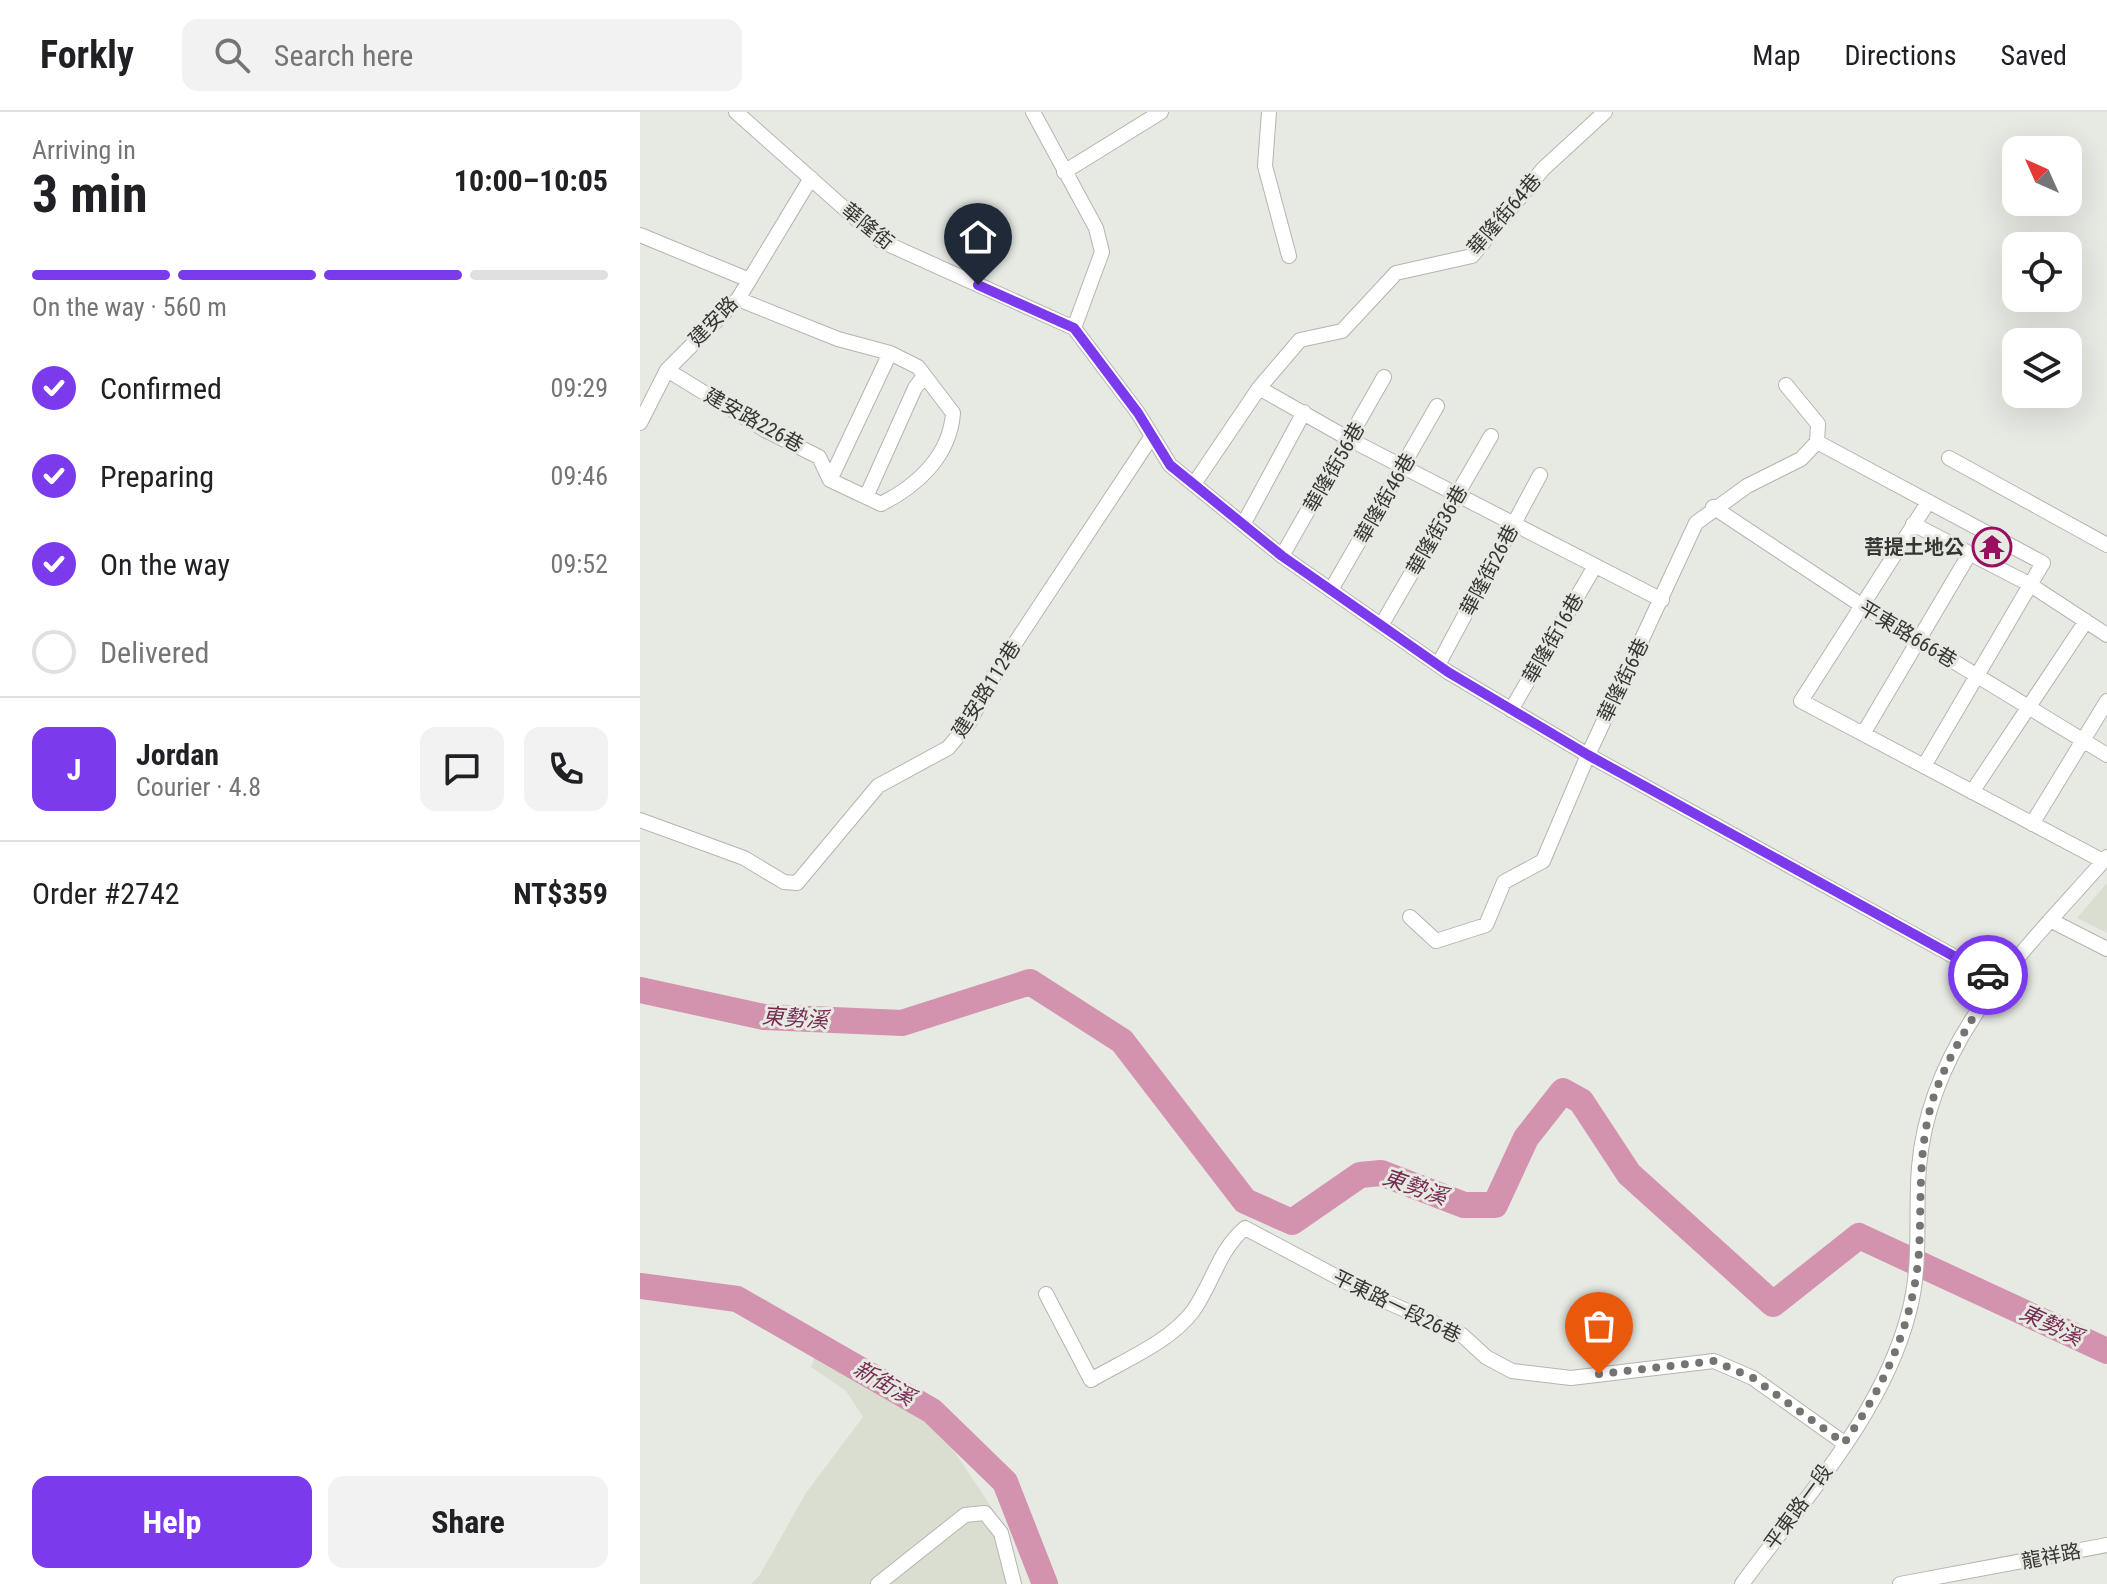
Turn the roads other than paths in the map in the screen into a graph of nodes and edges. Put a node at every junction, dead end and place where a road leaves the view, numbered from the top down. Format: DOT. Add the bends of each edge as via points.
graph roads {
  1 [pos="736,112"];
  2 [pos="1033,112"];
  3 [pos="1161,112"];
  4 [pos="1269,112"];
  5 [pos="1605,112"];
  6 [pos="1064,172"];
  7 [pos="811,178"];
  8 [pos="640,235"];
  9 [pos="1289,256"];
  10 [pos="747,279"];
  11 [pos="738,299"];
  12 [pos="1074,328"];
  13 [pos="890,353"];
  14 [pos="667,370"];
  15 [pos="924,376"];
  16 [pos="1384,377"];
  17 [pos="1786,385"];
  18 [pos="1259,388"];
  19 [pos="1437,406"];
  20 [pos="1304,412"];
  21 [pos="640,423"];
  22 [pos="1152,436"];
  23 [pos="1491,436"];
  24 [pos="1349,439"];
  25 [pos="1817,442"];
  26 [pos="1949,458"];
  27 [pos="1405,465"];
  28 [pos="1540,475"];
  29 [pos="830,480"];
  30 [pos="1194,484"];
  31 [pos="1459,493"];
  32 [pos="866,497"];
  33 [pos="1927,504"];
  34 [pos="1713,507"];
  35 [pos="1515,522"];
  36 [pos="1244,523"];
  37 [pos="1913,524"];
  38 [pos="2107,545"];
  39 [pos="1970,553"];
  40 [pos="1282,556"];
  41 [pos="1595,566"];
  42 [pos="2029,584"];
  43 [pos="1331,590"];
  44 [pos="1662,600"];
  45 [pos="1861,605"];
  46 [pos="2086,621"];
  47 [pos="1382,624"];
  48 [pos="2107,635"];
  49 [pos="1920,641"];
  50 [pos="1438,665"];
  51 [pos="1976,675"];
  52 [pos="2107,701"];
  53 [pos="2029,707"];
  54 [pos="1511,710"];
  55 [pos="1863,734"];
  56 [pos="2083,740"];
  57 [pos="1588,755"];
  58 [pos="2107,755"];
  59 [pos="1924,766"];
  60 [pos="1972,792"];
  61 [pos="640,820"];
  62 [pos="2032,824"];
  63 [pos="2105,859"];
  64 [pos="1410,917"];
  65 [pos="2050,920"];
  66 [pos="2107,949"];
  67 [pos="1997,980"];
  68 [pos="1046,1294"];
  69 [pos="1844,1443"];
  70 [pos="2107,1545"];
  71 [pos="878,1584"];
  72 [pos="1014,1584"];
  73 [pos="1742,1584"];
  74 [pos="1900,1584"];
  1 -- 7 [label="street, 華隆街"];
  2 -- 6 [label="street"];
  3 -- 6 [label="street"];
  4 -- 9 [label="street" via="1265,166"];
  5 -- 18 [label="street, 華隆街64巷" via="1543,169 1472,256 1396,273 1342,331 1300,340"];
  6 -- 12 [label="street" via="1096,228 1102,252"];
  7 -- 10 [label="street, 建安路"];
  7 -- 12 [label="street, 華隆街" via="881,241"];
  8 -- 10 [label="street"];
  10 -- 11 [label="street, 建安路"];
  11 -- 13 [label="street" via="838,339"];
  11 -- 14 [label="street, 建安路"];
  12 -- 22 [label="street, 華隆街"];
  13 -- 15 [label="street" via="918,367"];
  13 -- 29 [label="street"];
  14 -- 21 [label="street, 建安路"];
  14 -- 29 [label="street, 建安路226巷" via="819,457"];
  15 -- 32 [label="street"];
  15 -- 32 [label="street" via="953,413 952,427 929,470 911,489 881,504"];
  16 -- 24 [label="street, 華隆街56巷"];
  17 -- 25 [label="street" via="1818,424"];
  18 -- 20 [label="street"];
  18 -- 30 [label="street, 華隆街64巷"];
  19 -- 27 [label="street, 華隆街46巷"];
  20 -- 24 [label="street"];
  20 -- 36 [label="street"];
  22 -- 30 [label="street, 華隆街" via="1170,465"];
  22 -- 61 [label="street, 建安路112巷" via="994,675 969,723 948,748 878,786 797,883"];
  23 -- 31 [label="street, 華隆街36巷"];
  24 -- 27 [label="street"];
  24 -- 40 [label="street, 華隆街56巷"];
  25 -- 33 [label="street"];
  25 -- 34 [label="street" via="1801,459"];
  26 -- 38 [label="street"];
  27 -- 31 [label="street"];
  27 -- 43 [label="street, 華隆街46巷"];
  28 -- 35 [label="street, 華隆街26巷"];
  29 -- 32 [label="street, 建安路226巷"];
  30 -- 36 [label="street, 華隆街"];
  31 -- 35 [label="street"];
  31 -- 47 [label="street, 華隆街36巷"];
  33 -- 37 [label="street"];
  33 -- 42 [label="street" via="2043,563"];
  34 -- 44 [label="street, 華隆街6巷" via="1696,523"];
  34 -- 45 [label="street, 平東路666巷"];
  35 -- 41 [label="street"];
  35 -- 50 [label="street, 華隆街26巷"];
  36 -- 40 [label="street, 華隆街"];
  37 -- 39 [label="street"];
  37 -- 45 [label="street"];
  39 -- 42 [label="street"];
  39 -- 49 [label="street"];
  40 -- 43 [label="street, 華隆街"];
  41 -- 44 [label="street"];
  41 -- 54 [label="street, 華隆街16巷"];
  42 -- 46 [label="street"];
  42 -- 51 [label="street"];
  43 -- 47 [label="street, 華隆街"];
  44 -- 57 [label="street, 華隆街6巷"];
  45 -- 49 [label="street, 平東路666巷"];
  45 -- 55 [label="street" via="1801,701"];
  46 -- 48 [label="street"];
  46 -- 53 [label="street"];
  47 -- 50 [label="street, 華隆街"];
  49 -- 51 [label="street, 平東路666巷"];
  49 -- 55 [label="street"];
  50 -- 54 [label="street, 華隆街"];
  51 -- 53 [label="street, 平東路666巷"];
  51 -- 59 [label="street"];
  52 -- 56 [label="street"];
  53 -- 56 [label="street, 平東路666巷"];
  53 -- 60 [label="street"];
  54 -- 57 [label="street, 華隆街"];
  55 -- 59 [label="street"];
  56 -- 58 [label="street, 平東路666巷"];
  56 -- 62 [label="street"];
  57 -- 64 [label="street, 華隆街6巷" via="1543,861 1504,882 1486,925 1436,941"];
  57 -- 67 [label="street, 華隆街"];
  59 -- 60 [label="street"];
  60 -- 62 [label="street"];
  62 -- 63 [label="street"];
  63 -- 65 [label="street, 平東路一段"];
  65 -- 66 [label="street"];
  65 -- 67 [label="street, 平東路一段"];
  67 -- 69 [label="street, 平東路一段" via="1958,1040 1935,1094 1919,1165 1919,1252 1909,1312 1867,1411"];
  68 -- 69 [label="street, 平東路一段26巷" via="1091,1380 1173,1331 1193,1311 1229,1242 1245,1228 1371,1295 1462,1335 1512,1371 1571,1378 1714,1361 1753,1378"];
  69 -- 73 [label="street, 平東路一段"];
  70 -- 74 [label="street, 龍祥路"];
  71 -- 72 [label="street" via="965,1515 985,1513 1001,1533"];
}
